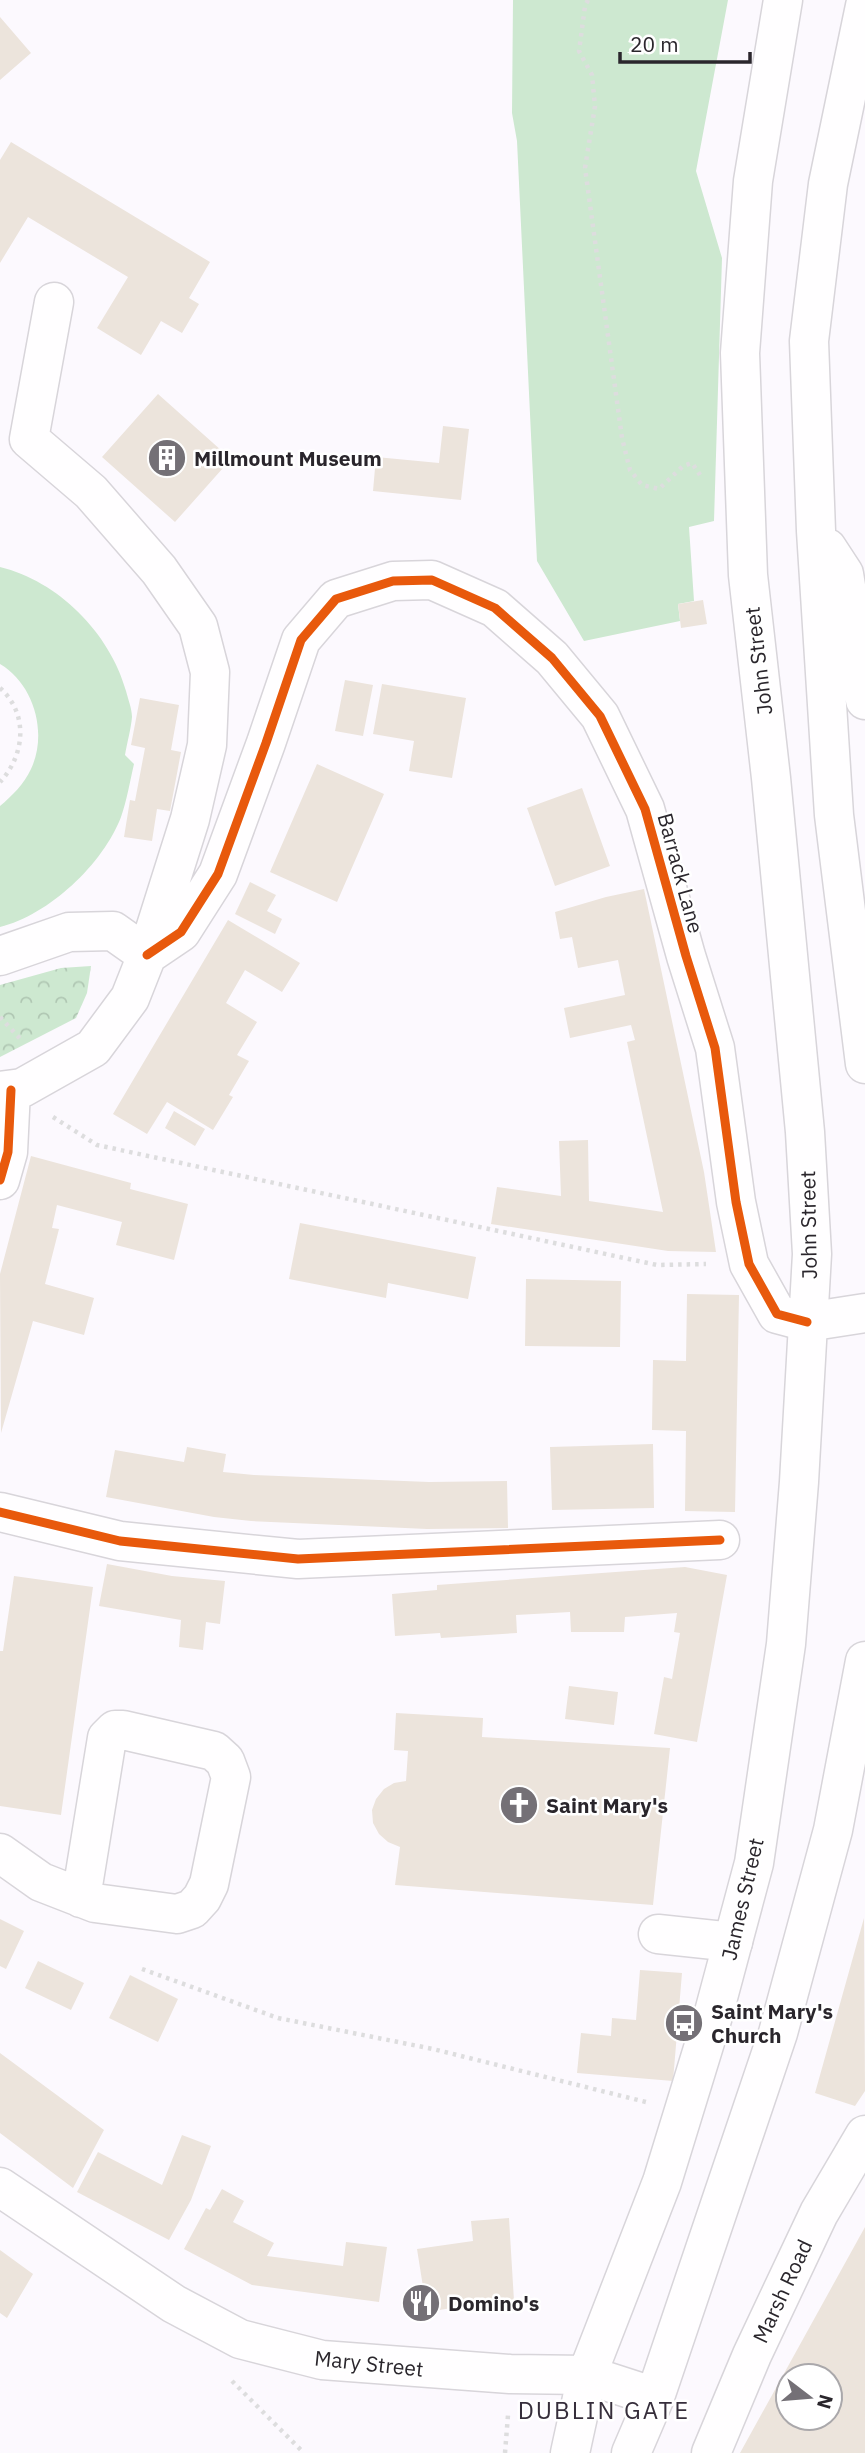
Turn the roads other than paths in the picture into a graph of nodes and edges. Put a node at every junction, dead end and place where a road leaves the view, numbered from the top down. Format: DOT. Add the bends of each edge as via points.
graph roads {
  1 [pos="783,0"];
  2 [pos="865,6"];
  3 [pos="54,302"];
  4 [pos="816,531"];
  5 [pos="865,701"];
  6 [pos="147,955"];
  7 [pos="0,956"];
  8 [pos="865,1064"];
  9 [pos="6,1090"];
  10 [pos="0,1180"];
  11 [pos="865,1313"];
  12 [pos="807,1322"];
  13 [pos="0,1512"];
  14 [pos="720,1540"];
  15 [pos="865,1661"];
  16 [pos="0,1853"];
  17 [pos="81,1898"];
  18 [pos="658,1934"];
  19 [pos="733,1942"];
  20 [pos="865,2135"];
  21 [pos="0,2188"];
  22 [pos="587,2375"];
  23 [pos="655,2397"];
  24 [pos="570,2453"];
  25 [pos="632,2453"];
  26 [pos="711,2453"];
  1 -- 12 [label="main road, John Street" via="753,181 740,353 748,575 805,1132 812,1254"];
  2 -- 4 [label="main road" via="828,184 809,341"];
  3 -- 6 [label="main road" via="29,439 91,492 159,570 198,626 210,672 207,745 190,819"];
  4 -- 5 [label="main road" via="844,574"];
  4 -- 8 [label="main road" via="834,816"];
  6 -- 7 [label="main road" via="113,931 69,932"];
  6 -- 9 [label="main road" via="130,998 93,1048 22,1088"];
  6 -- 12 [label="main road, Barrack Lane" via="181,932 218,874 301,640 336,599 393,581 432,580 495,608 552,658 600,716 645,808 715,1048 749,1264 777,1314"];
  9 -- 10 [label="main road" via="8,1153"];
  11 -- 12 [label="main road"];
  12 -- 19 [label="main road, James Street" via="786,1644 754,1863"];
  13 -- 14 [label="main road" via="120,1541 298,1559"];
  15 -- 23 [label="main road" via="833,1830 778,2033"];
  16 -- 17 [label="main road" via="41,1882"];
  17 -- 17 [label="main road" via="177,1914 192,1909 209,1884 231,1777 225,1761 214,1751 115,1730 107,1738"];
  18 -- 19 [label="main road"];
  19 -- 22 [label="main road, James Street" via="662,2182"];
  20 -- 26 [label="main road, Marsh Road" via="820,2213 752,2354"];
  21 -- 22 [label="main road, Mary Street" via="174,2304 240,2339 322,2361"];
  22 -- 23 [label="main road, Mary Street"];
  22 -- 24 [label="main road, James Street"];
  23 -- 25 [label="main road"];
}
